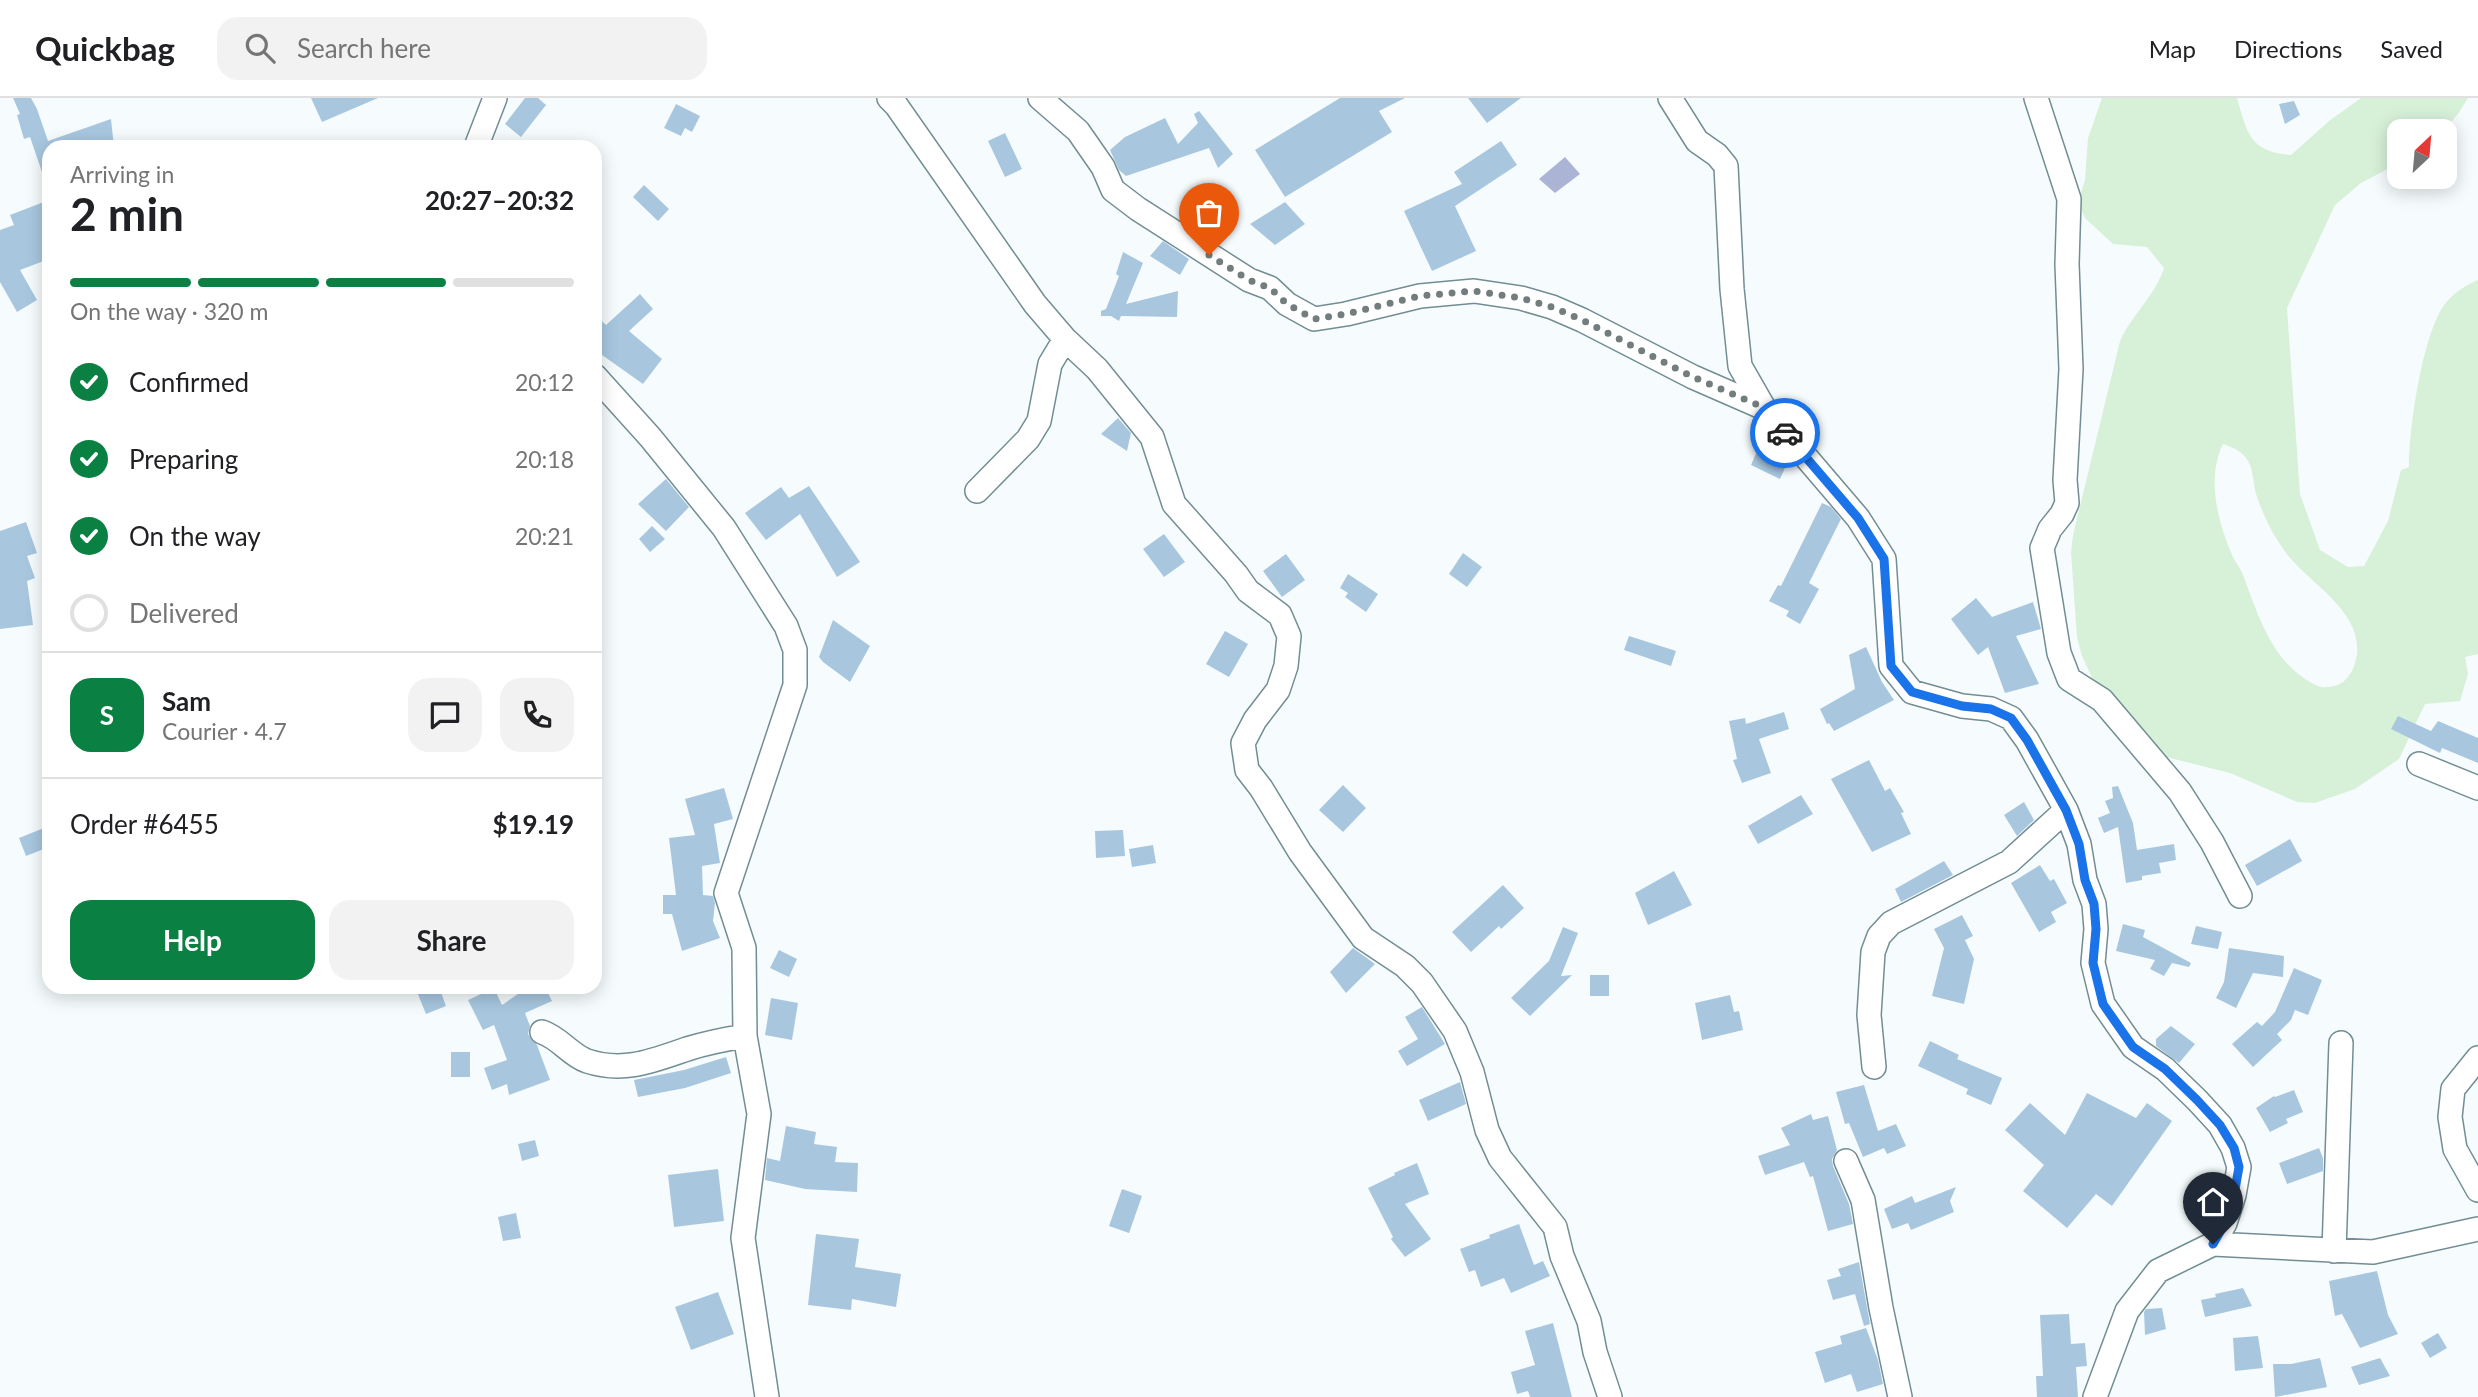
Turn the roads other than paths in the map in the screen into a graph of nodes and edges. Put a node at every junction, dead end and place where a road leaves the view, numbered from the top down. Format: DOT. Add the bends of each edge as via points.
graph roads {
  1 [pos="495,98"];
  2 [pos="889,98"];
  3 [pos="1041,98"];
  4 [pos="1670,98"];
  5 [pos="2036,98"];
  6 [pos="479,140"];
  7 [pos="1065,339"];
  8 [pos="602,384"];
  9 [pos="1765,408"];
  10 [pos="977,491"];
  11 [pos="2419,764"];
  12 [pos="2478,788"];
  13 [pos="2066,810"];
  14 [pos="2240,896"];
  15 [pos="542,1032"];
  16 [pos="746,1036"];
  17 [pos="2341,1043"];
  18 [pos="2478,1058"];
  19 [pos="1874,1067"];
  20 [pos="1846,1161"];
  21 [pos="2478,1189"];
  22 [pos="2478,1229"];
  23 [pos="2213,1244"];
  24 [pos="2334,1251"];
  25 [pos="767,1397"];
  26 [pos="1610,1397"];
  27 [pos="1900,1397"];
  28 [pos="2095,1397"];
  1 -- 6 [label="street"];
  2 -- 7 [label="street" via="1035,304"];
  3 -- 9 [label="street" via="1078,131 1113,190 1314,319 1420,296 1474,291 1521,298 1582,320"];
  4 -- 9 [label="street" via="1697,141 1726,166 1740,366"];
  5 -- 14 [label="street" via="2069,199 2067,503 2042,548 2059,653 2069,679 2102,700 2180,792"];
  7 -- 10 [label="street" via="1049,364 1039,421 1028,439"];
  7 -- 26 [label="street" via="1097,369 1152,437 1174,504 1248,592 1280,615 1289,636 1286,666 1278,690 1243,743 1247,770 1363,938 1422,983 1455,1031 1500,1158 1555,1227"];
  8 -- 16 [label="street" via="724,528 786,626 795,650 795,685 726,893 744,948"];
  9 -- 13 [label="street" via="1858,518 1884,559 1891,666 1912,692 1991,709 2011,718"];
  11 -- 12 [label="street"];
  13 -- 19 [label="street" via="2009,862 1891,923 1879,936 1872,952 1869,1015"];
  13 -- 23 [label="street" via="2094,904 2093,963 2103,1004 2133,1047 2197,1100 2234,1148 2239,1167 2234,1195"];
  15 -- 16 [label="street" via="582,1059 629,1067"];
  16 -- 25 [label="street" via="759,1114 743,1238"];
  17 -- 24 [label="street"];
  18 -- 21 [label="street" via="2453,1089 2450,1117 2455,1149"];
  20 -- 27 [label="street" via="1863,1200"];
  22 -- 24 [label="street" via="2373,1252"];
  23 -- 24 [label="street"];
  23 -- 28 [label="street" via="2158,1271 2127,1311"];
}
